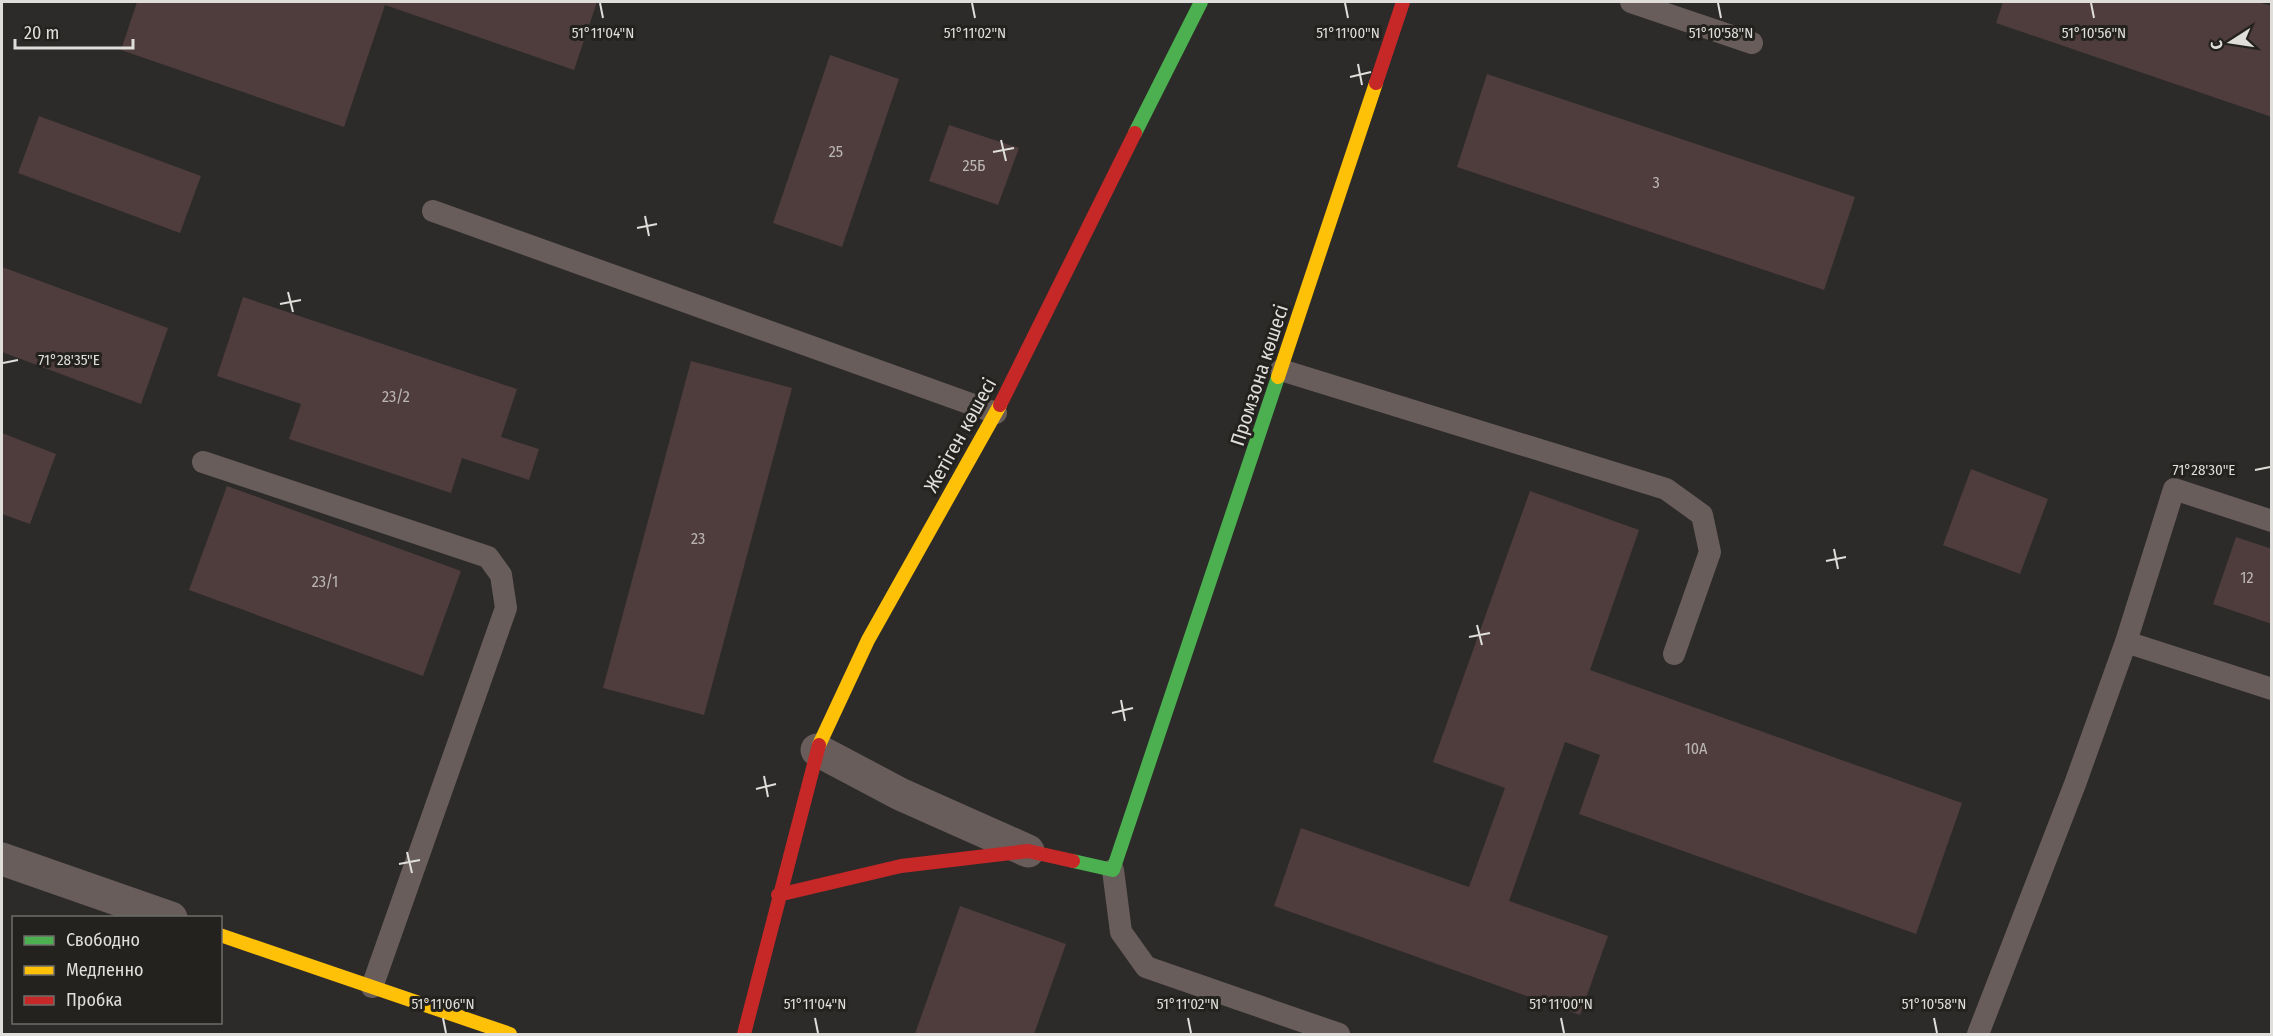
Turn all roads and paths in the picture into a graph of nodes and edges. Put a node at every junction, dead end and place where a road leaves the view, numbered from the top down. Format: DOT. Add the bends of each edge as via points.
graph roads {
  1 [pos="1201,2"];
  2 [pos="1403,2"];
  3 [pos="1631,2"];
  4 [pos="1752,43"];
  5 [pos="433,211"];
  6 [pos="1281,370"];
  7 [pos="996,413"];
  8 [pos="203,462"];
  9 [pos="2271,521"];
  10 [pos="2126,642"];
  11 [pos="1674,654"];
  12 [pos="2271,689"];
  13 [pos="817,750"];
  14 [pos="1028,850"];
  15 [pos="2,859"];
  16 [pos="1113,870"];
  17 [pos="778,895"];
  18 [pos="165,916"];
  19 [pos="222,935"];
  20 [pos="372,987"];
  21 [pos="510,1035"];
  22 [pos="744,1035"];
  23 [pos="1339,1035"];
  24 [pos="1978,1035"];
  1 -- 7 [label="street, Жетіген көшесі"];
  2 -- 6 [label="street, Промзона көшесі"];
  3 -- 4 [label="lane"];
  5 -- 7 [label="lane"];
  6 -- 11 [label="lane" via="1666,489 1702,515 1710,552"];
  6 -- 16 [label="street, Промзона көшесі"];
  7 -- 13 [label="street, Жетіген көшесі" via="868,640"];
  8 -- 20 [label="lane" via="488,557 501,575 506,608"];
  9 -- 10 [label="lane" via="2174,489"];
  10 -- 12 [label="lane"];
  10 -- 24 [label="lane"];
  13 -- 14 [label="street" via="900,794"];
  13 -- 17 [label="street, Жетіген көшесі"];
  14 -- 16 [label="street"];
  14 -- 17 [label="street" via="901,866"];
  15 -- 18 [label="street"];
  16 -- 23 [label="lane" via="1121,932 1146,967"];
  17 -- 22 [label="street, Жетіген көшесі"];
  19 -- 20 [label="street"];
  20 -- 21 [label="street"];
}
